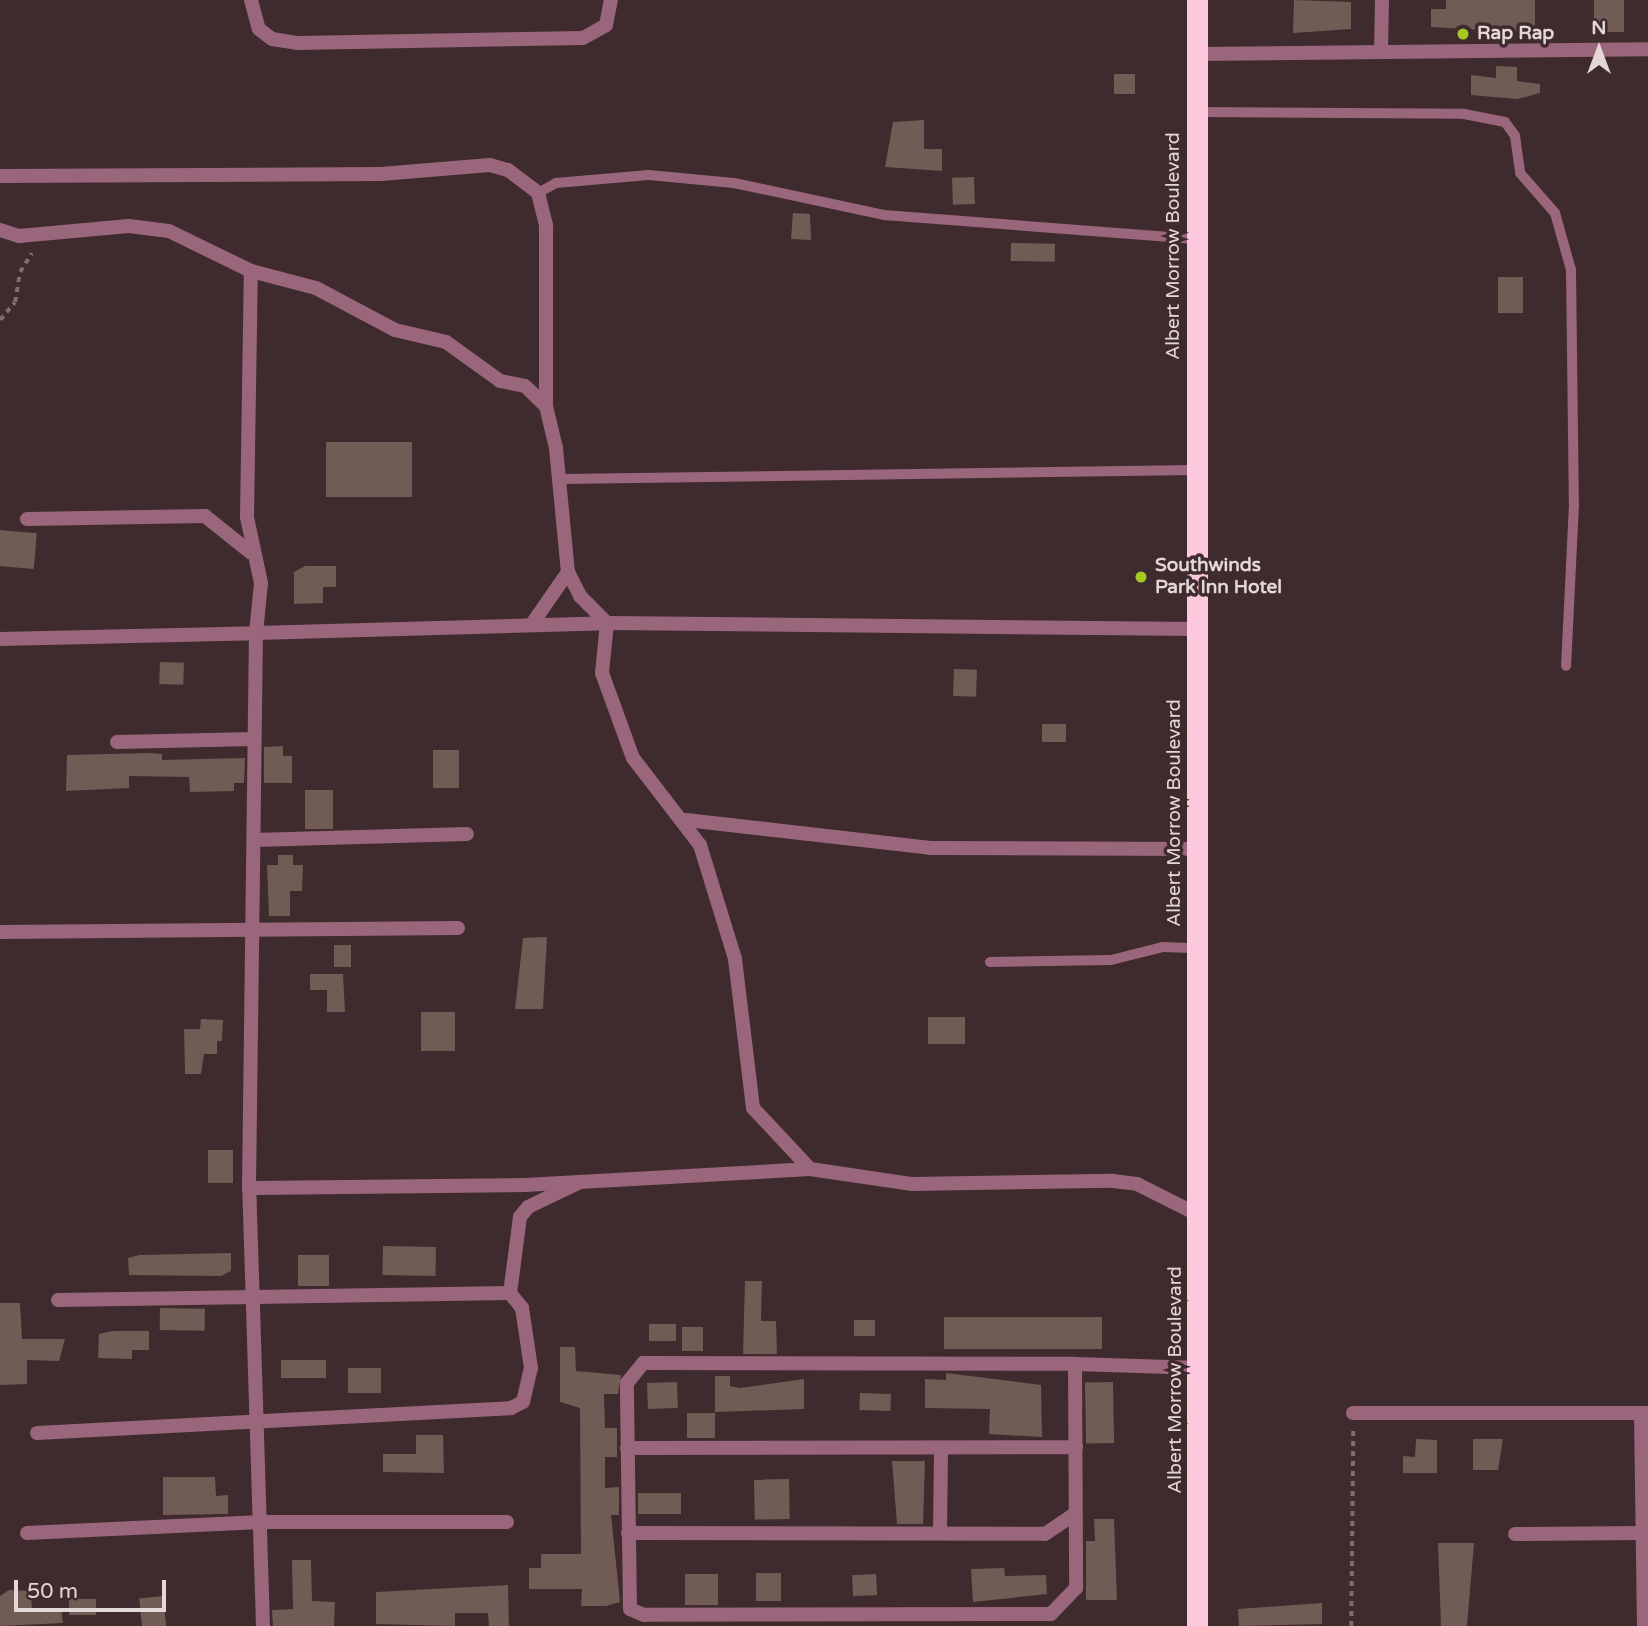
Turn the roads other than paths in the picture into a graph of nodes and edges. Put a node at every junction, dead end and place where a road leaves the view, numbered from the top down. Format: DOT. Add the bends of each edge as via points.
graph roads {
  1 [pos="251,0"];
  2 [pos="611,0"];
  3 [pos="1197,0"];
  4 [pos="1382,0"];
  5 [pos="1648,49"];
  6 [pos="1381,51"];
  7 [pos="1198,54"];
  8 [pos="1198,112"];
  9 [pos="0,176"];
  10 [pos="538,192"];
  11 [pos="0,230"];
  12 [pos="1196,239"];
  13 [pos="251,271"];
  14 [pos="546,406"];
  15 [pos="1196,470"];
  16 [pos="562,479"];
  17 [pos="27,519"];
  18 [pos="250,552"];
  19 [pos="568,572"];
  20 [pos="607,623"];
  21 [pos="532,624"];
  22 [pos="1197,629"];
  23 [pos="256,633"];
  24 [pos="0,639"];
  25 [pos="1566,666"];
  26 [pos="254,739"];
  27 [pos="117,742"];
  28 [pos="686,820"];
  29 [pos="467,834"];
  30 [pos="254,840"];
  31 [pos="1197,849"];
  32 [pos="458,928"];
  33 [pos="250,929"];
  34 [pos="0,932"];
  35 [pos="1197,948"];
  36 [pos="990,962"];
  37 [pos="810,1169"];
  38 [pos="588,1178"];
  39 [pos="248,1188"];
  40 [pos="1199,1215"];
  41 [pos="510,1293"];
  42 [pos="253,1297"];
  43 [pos="58,1300"];
  44 [pos="1076,1364"];
  45 [pos="1201,1368"];
  46 [pos="1353,1413"];
  47 [pos="1645,1413"];
  48 [pos="255,1424"];
  49 [pos="37,1433"];
  50 [pos="1076,1447"];
  51 [pos="627,1448"];
  52 [pos="941,1450"];
  53 [pos="1075,1514"];
  54 [pos="258,1522"];
  55 [pos="507,1522"];
  56 [pos="27,1533"];
  57 [pos="628,1533"];
  58 [pos="940,1533"];
  59 [pos="1643,1533"];
  60 [pos="1515,1534"];
  61 [pos="263,1626"];
  62 [pos="1196,1626"];
  63 [pos="1644,1626"];
  1 -- 2 [label="street" via="259,29 272,40 297,43 583,38 606,25"];
  3 -- 7 [label="highway, Albert Morrow Boulevard"];
  4 -- 6 [label="street"];
  5 -- 6 [label="street"];
  6 -- 7 [label="street"];
  7 -- 8 [label="highway, Albert Morrow Boulevard"];
  8 -- 12 [label="highway, Albert Morrow Boulevard"];
  8 -- 25 [label="lane" via="1464,114 1505,122 1516,136 1520,173 1555,214 1571,270 1574,504"];
  9 -- 10 [label="street" via="381,174 491,165 523,177"];
  10 -- 12 [label="lane" via="556,183 649,175 734,183 884,215"];
  10 -- 14 [label="street" via="546,226"];
  11 -- 13 [label="street" via="48,236 129,226 169,231"];
  12 -- 15 [label="highway, Albert Morrow Boulevard"];
  13 -- 14 [label="street" via="303,282 395,330 446,342 500,381 525,386"];
  13 -- 18 [label="street"];
  14 -- 16 [label="street"];
  15 -- 16 [label="lane"];
  15 -- 22 [label="highway, Albert Morrow Boulevard"];
  16 -- 19 [label="street"];
  17 -- 18 [label="street" via="205,516"];
  18 -- 23 [label="street" via="261,583"];
  19 -- 20 [label="street" via="580,596"];
  19 -- 21 [label="street"];
  20 -- 21 [label="street"];
  20 -- 22 [label="street"];
  20 -- 28 [label="street" via="602,673 633,758"];
  21 -- 23 [label="street"];
  22 -- 31 [label="highway, Albert Morrow Boulevard"];
  23 -- 24 [label="street"];
  23 -- 26 [label="street"];
  26 -- 27 [label="street"];
  26 -- 30 [label="street"];
  28 -- 31 [label="street" via="930,848"];
  28 -- 37 [label="street" via="735,959 753,1108"];
  29 -- 30 [label="street"];
  30 -- 33 [label="street"];
  31 -- 35 [label="highway, Albert Morrow Boulevard"];
  32 -- 33 [label="street"];
  33 -- 34 [label="street"];
  33 -- 39 [label="street"];
  35 -- 36 [label="lane" via="1163,947 1111,960"];
  35 -- 40 [label="highway, Albert Morrow Boulevard"];
  37 -- 38 [label="street"];
  37 -- 40 [label="street" via="911,1184 1113,1181 1137,1184"];
  38 -- 39 [label="street" via="512,1186"];
  38 -- 41 [label="street" via="528,1206 520,1217"];
  39 -- 42 [label="street"];
  40 -- 45 [label="highway, Albert Morrow Boulevard"];
  41 -- 42 [label="street"];
  41 -- 48 [label="street" via="522,1308 530,1348 530,1387 523,1402 495,1413"];
  42 -- 43 [label="street"];
  42 -- 48 [label="street"];
  44 -- 45 [label="street"];
  44 -- 50 [label="street"];
  44 -- 51 [label="street" via="643,1363 627,1384"];
  45 -- 62 [label="highway, Albert Morrow Boulevard"];
  46 -- 47 [label="street"];
  47 -- 59 [label="street"];
  48 -- 49 [label="street"];
  48 -- 54 [label="street"];
  50 -- 52 [label="street"];
  50 -- 53 [label="street"];
  51 -- 52 [label="street"];
  51 -- 57 [label="street"];
  52 -- 58 [label="street"];
  53 -- 57 [label="street" via="1076,1588 1057,1610 1027,1619 636,1614 628,1602"];
  53 -- 58 [label="street" via="1045,1534"];
  54 -- 55 [label="street"];
  54 -- 56 [label="street"];
  54 -- 61 [label="street"];
  57 -- 58 [label="street"];
  59 -- 60 [label="street"];
  59 -- 63 [label="street"];
}
